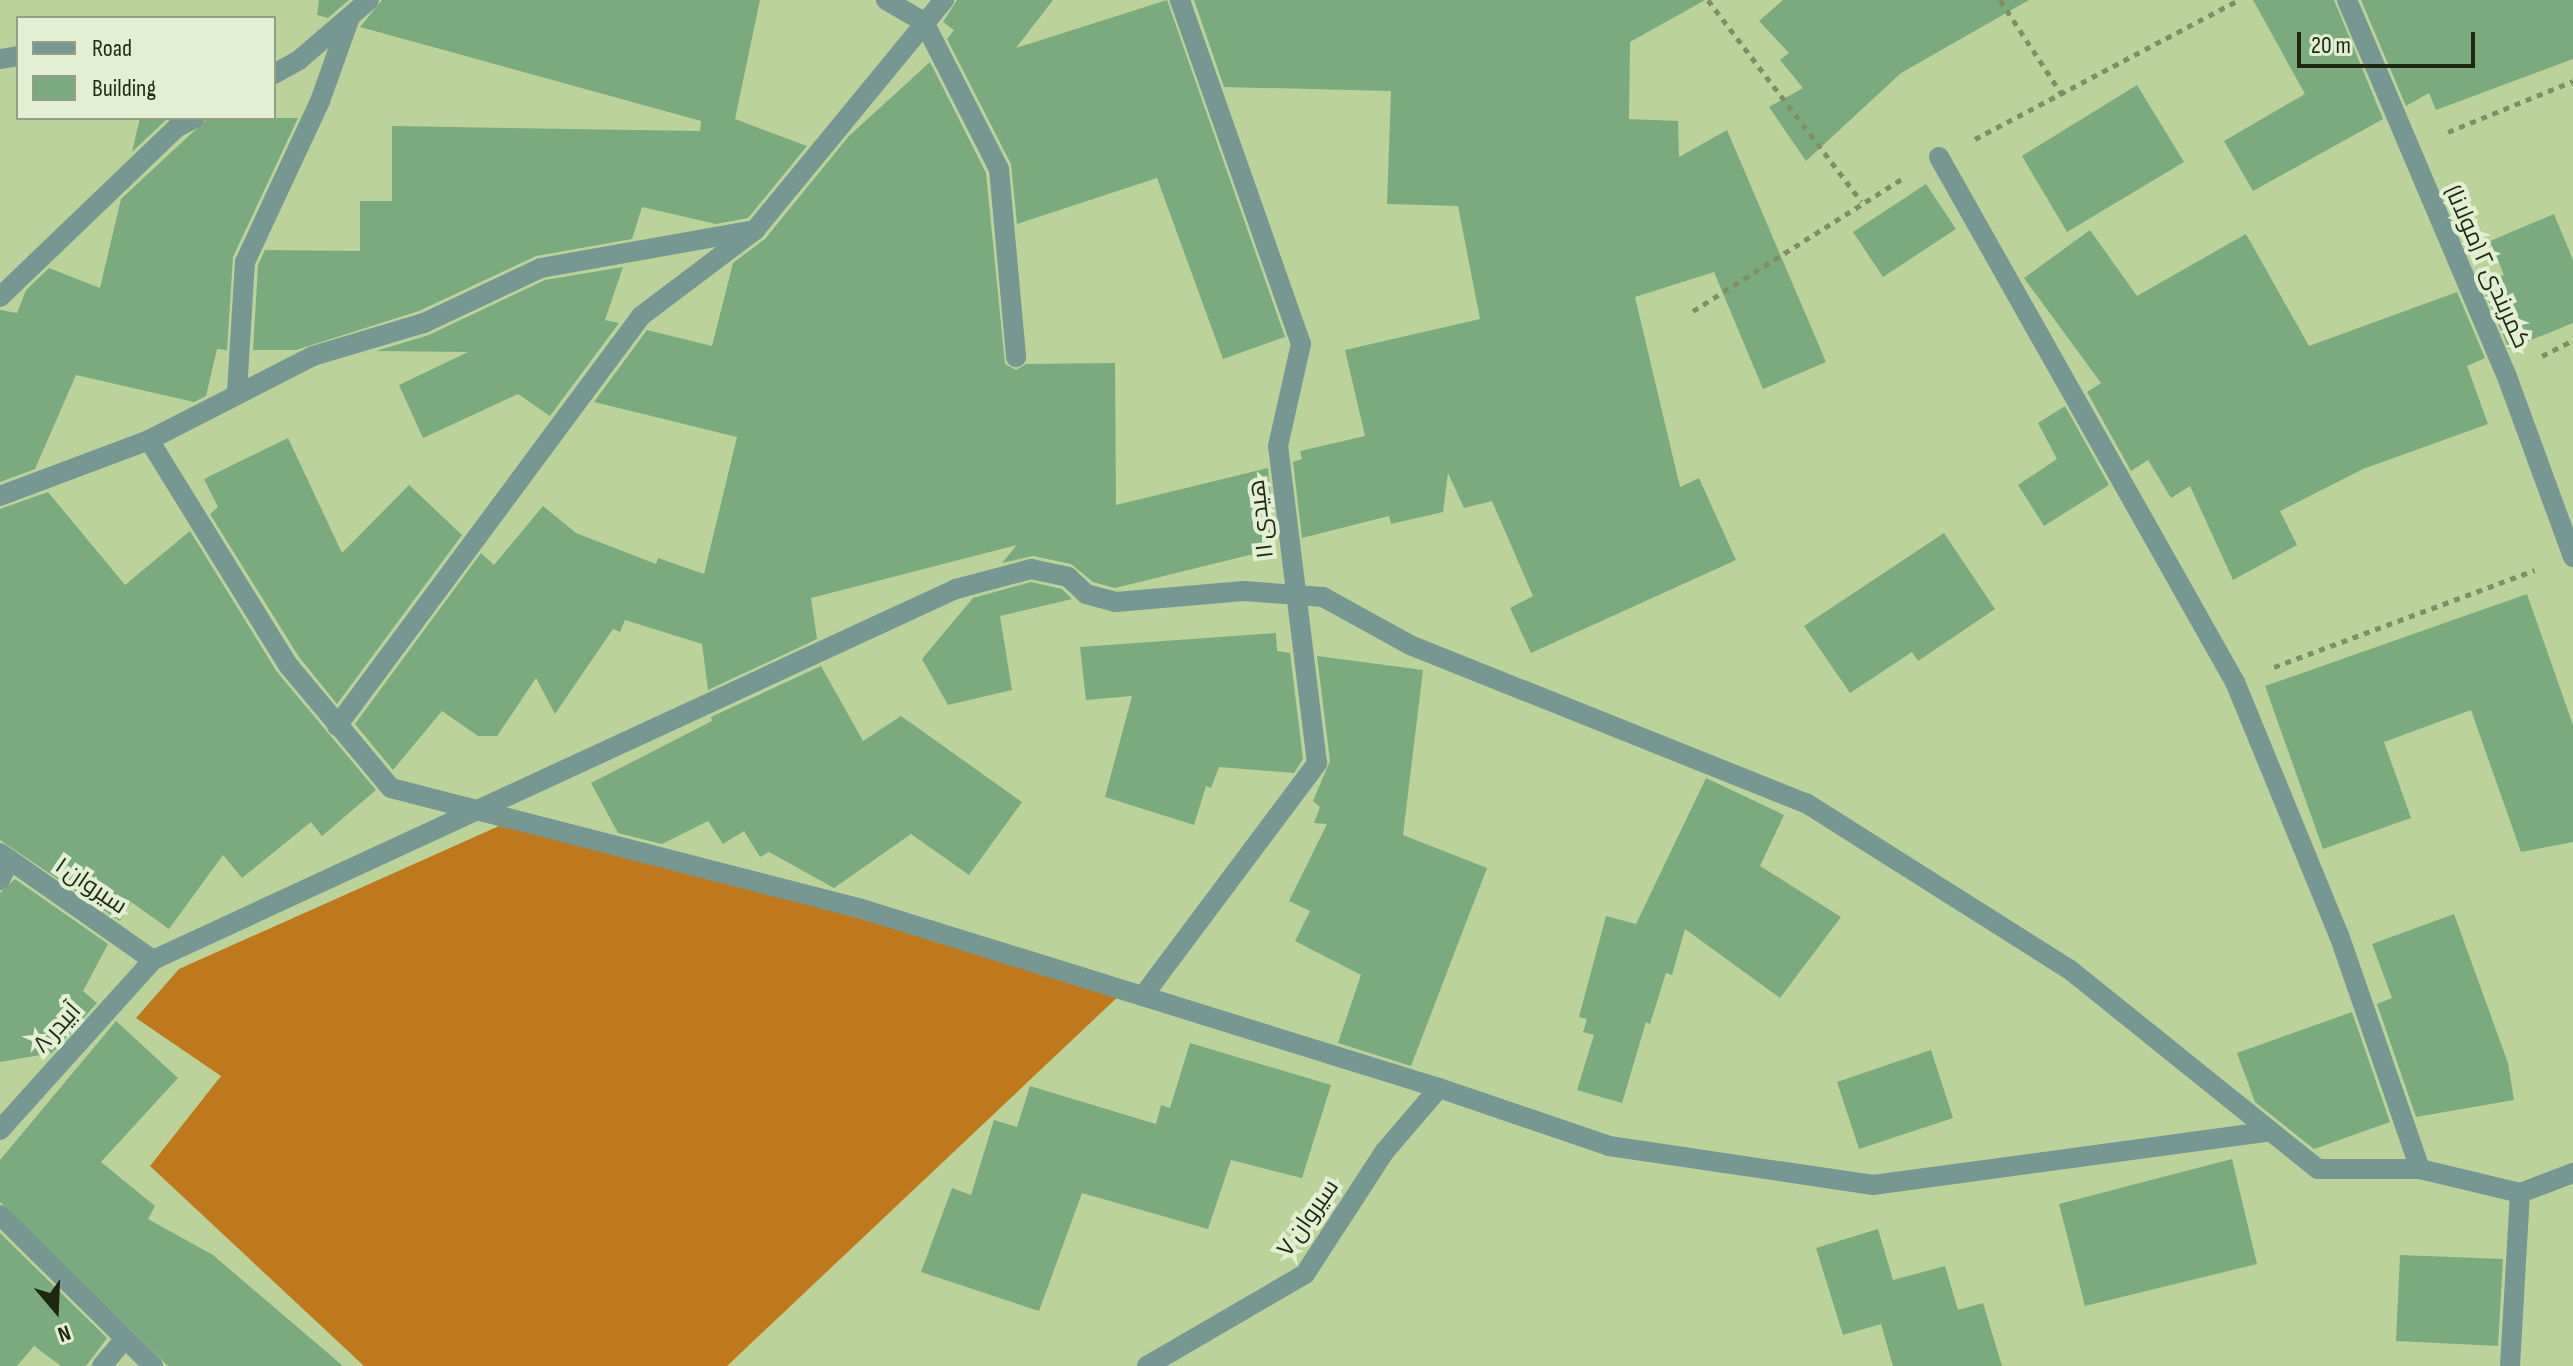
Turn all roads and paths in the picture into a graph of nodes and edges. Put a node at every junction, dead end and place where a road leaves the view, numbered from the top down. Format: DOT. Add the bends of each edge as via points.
graph roads {
  1 [pos="369,0"];
  2 [pos="886,0"];
  3 [pos="944,0"];
  4 [pos="1180,0"];
  5 [pos="1708,0"];
  6 [pos="2000,0"];
  7 [pos="2347,0"];
  8 [pos="350,17"];
  9 [pos="924,22"];
  10 [pos="276,73"];
  11 [pos="2573,81"];
  12 [pos="2063,97"];
  13 [pos="191,120"];
  14 [pos="2407,149"];
  15 [pos="1939,157"];
  16 [pos="1861,201"];
  17 [pos="755,230"];
  18 [pos="0,297"];
  19 [pos="1016,357"];
  20 [pos="237,392"];
  21 [pos="149,440"];
  22 [pos="0,496"];
  23 [pos="2573,556"];
  24 [pos="1296,593"];
  25 [pos="2235,682"];
  26 [pos="337,726"];
  27 [pos="482,812"];
  28 [pos="5,857"];
  29 [pos="0,880"];
  30 [pos="153,960"];
  31 [pos="1143,996"];
  32 [pos="1439,1088"];
  33 [pos="0,1130"];
  34 [pos="2270,1131"];
  35 [pos="2420,1169"];
  36 [pos="2573,1173"];
  37 [pos="2520,1193"];
  38 [pos="0,1215"];
  39 [pos="125,1339"];
  40 [pos="102,1366"];
  41 [pos="153,1366"];
  42 [pos="1147,1366"];
  43 [pos="2510,1366"];
  1 -- 8 [label="street"];
  2 -- 9 [label="street"];
  3 -- 9 [label="street"];
  4 -- 24 [label="street, هیدی ۱۱" via="1301,344 1278,446"];
  5 -- 16 [label="path"];
  6 -- 12 [label="path"];
  7 -- 14 [label="street, کمربندی ۲ (مولانا)"];
  8 -- 10 [label="street"];
  8 -- 20 [label="street" via="320,101 245,262"];
  9 -- 17 [label="street"];
  9 -- 19 [label="street" via="999,169"];
  11 -- 14 [label="path"];
  13 -- 18 [label="street" via="176,128"];
  14 -- 23 [label="street, کمربندی ۲ (مولانا)" via="2506,374"];
  15 -- 25 [label="street"];
  17 -- 20 [label="street" via="541,268 424,323 313,356"];
  17 -- 26 [label="street" via="641,316"];
  20 -- 21 [label="street"];
  21 -- 22 [label="street"];
  21 -- 26 [label="street" via="288,665"];
  23 -- 25 [label="path"];
  24 -- 27 [label="street" via="1244,591 1116,602 1086,594 1068,577 1031,569 956,589"];
  24 -- 31 [label="street, هیدی ۱۱" via="1317,763"];
  24 -- 34 [label="street" via="1323,597 1410,645 1806,803 2069,969"];
  25 -- 35 [label="street" via="2339,935"];
  26 -- 27 [label="street" via="391,788"];
  27 -- 30 [label="street"];
  27 -- 31 [label="street" via="862,909"];
  28 -- 29 [label="street"];
  28 -- 30 [label="street, سیروان ۱"];
  30 -- 33 [label="street, آبیدر ۸"];
  31 -- 32 [label="street"];
  32 -- 34 [label="street" via="1609,1146 1873,1185"];
  32 -- 42 [label="street, سیروان ۷" via="1385,1151 1305,1274"];
  34 -- 35 [label="street" via="2318,1169"];
  35 -- 37 [label="street"];
  36 -- 37 [label="street"];
  37 -- 43 [label="street"];
  38 -- 39 [label="street"];
  39 -- 40 [label="street"];
  39 -- 41 [label="street"];
}
